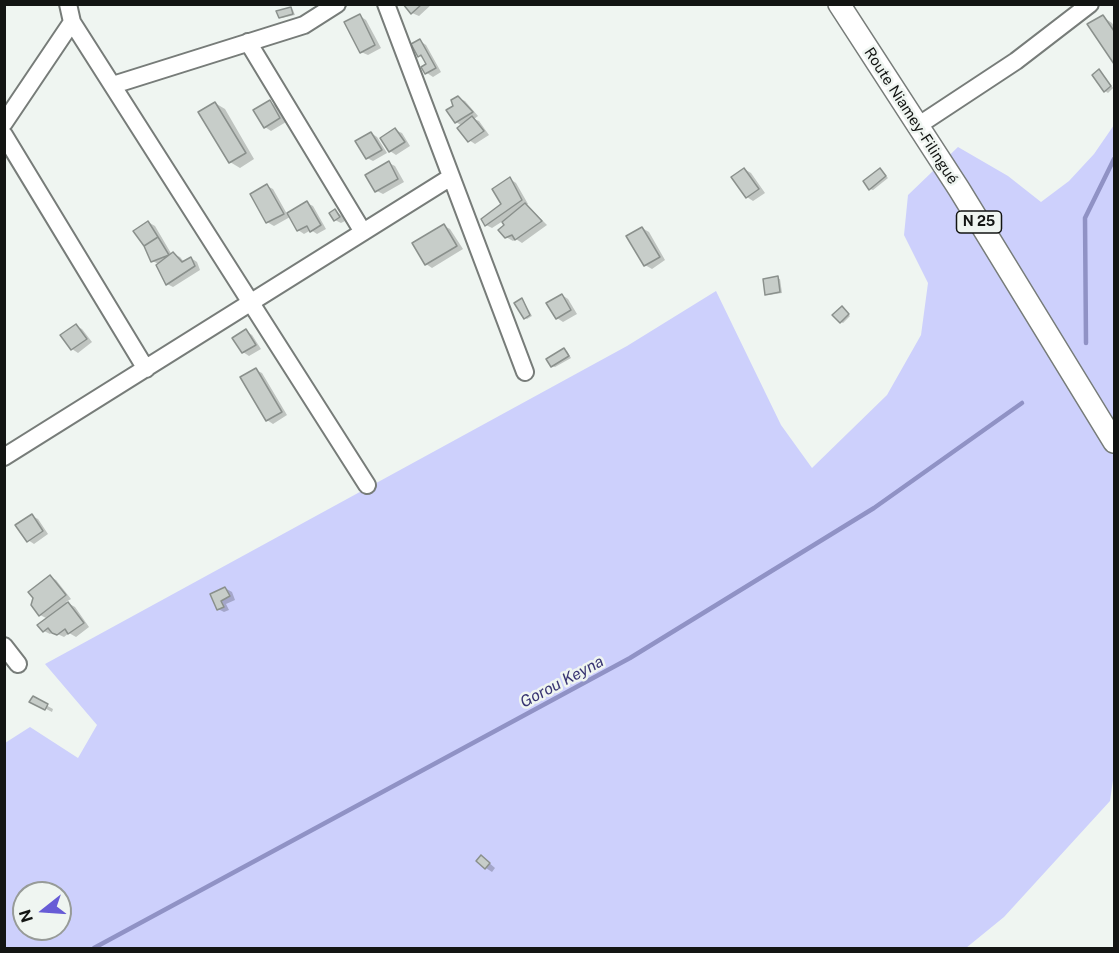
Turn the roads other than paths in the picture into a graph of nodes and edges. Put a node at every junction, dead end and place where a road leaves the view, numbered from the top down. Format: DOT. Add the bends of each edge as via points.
graph roads {
  1 [pos="68,4"];
  2 [pos="337,4"];
  3 [pos="386,4"];
  4 [pos="839,4"];
  5 [pos="1090,4"];
  6 [pos="72,22"];
  7 [pos="248,42"];
  8 [pos="112,85"];
  9 [pos="4,123"];
  10 [pos="919,125"];
  11 [pos="4,135"];
  12 [pos="451,177"];
  13 [pos="363,232"];
  14 [pos="251,303"];
  15 [pos="146,369"];
  16 [pos="525,372"];
  17 [pos="1114,442"];
  18 [pos="4,457"];
  19 [pos="367,485"];
  1 -- 6 [label="street"];
  2 -- 7 [label="street" via="304,25"];
  3 -- 12 [label="street"];
  4 -- 10 [label="main road, Route Niamey-Filingué / N 25"];
  5 -- 10 [label="street" via="1016,61"];
  6 -- 8 [label="street"];
  6 -- 9 [label="street"];
  7 -- 8 [label="street"];
  7 -- 13 [label="street"];
  8 -- 14 [label="street"];
  10 -- 17 [label="main road, Route Niamey-Filingué / N 25"];
  11 -- 15 [label="street"];
  12 -- 13 [label="street"];
  12 -- 16 [label="street"];
  13 -- 14 [label="street"];
  14 -- 15 [label="street"];
  14 -- 19 [label="street"];
  15 -- 18 [label="street"];
}
